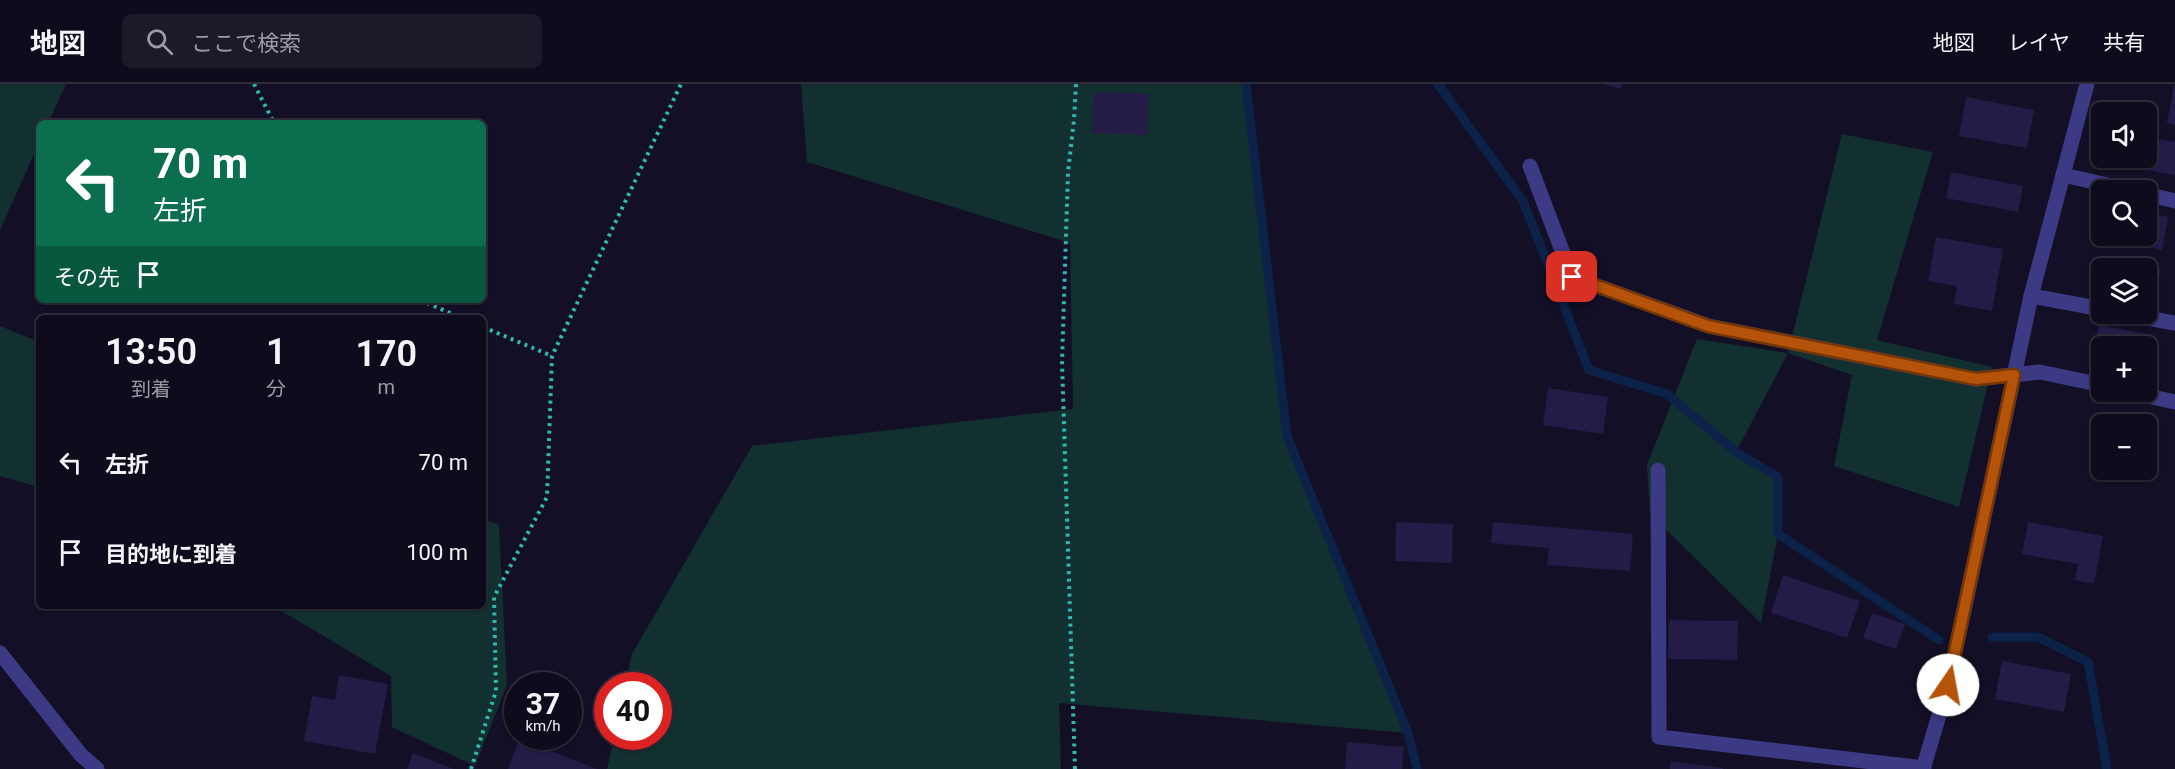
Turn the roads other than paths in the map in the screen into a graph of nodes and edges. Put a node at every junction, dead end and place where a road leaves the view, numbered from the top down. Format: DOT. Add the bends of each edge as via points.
graph roads {
  1 [pos="2087,84"];
  2 [pos="1530,166"];
  3 [pos="2063,175"];
  4 [pos="2091,181"];
  5 [pos="2157,197"];
  6 [pos="2175,201"];
  7 [pos="2031,296"];
  8 [pos="2091,307"];
  9 [pos="2157,320"];
  10 [pos="2175,323"];
  11 [pos="2014,375"];
  12 [pos="2091,383"];
  13 [pos="2157,398"];
  14 [pos="2175,402"];
  15 [pos="1658,470"];
  16 [pos="0,653"];
  17 [pos="1924,768"];
  18 [pos="97,769"];
  1 -- 3 [label="street"];
  2 -- 11 [label="street" via="1572,277 1708,326 1976,379"];
  3 -- 4 [label="street"];
  3 -- 7 [label="street"];
  5 -- 6 [label="street"];
  7 -- 8 [label="street"];
  7 -- 11 [label="street"];
  9 -- 10 [label="street"];
  11 -- 12 [label="street" via="2040,372"];
  11 -- 17 [label="street" via="1948,685"];
  13 -- 14 [label="street"];
  15 -- 17 [label="street" via="1659,737"];
  16 -- 18 [label="street"];
}
